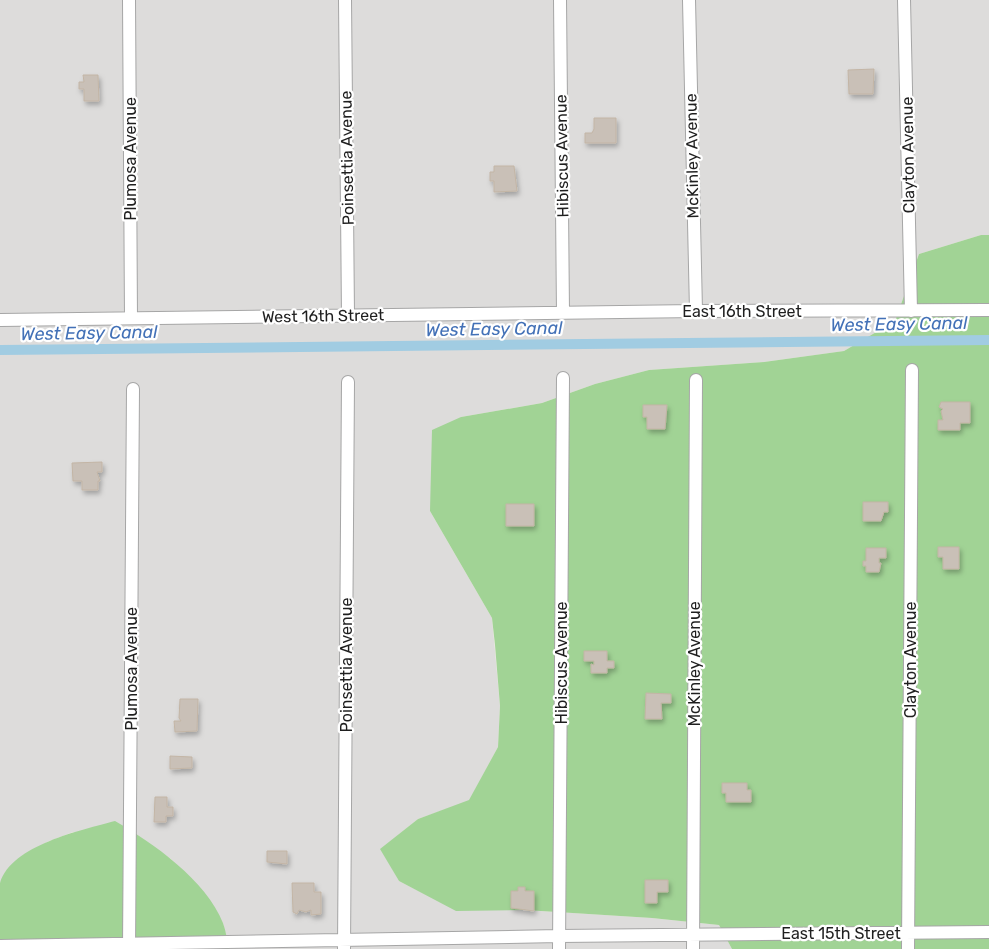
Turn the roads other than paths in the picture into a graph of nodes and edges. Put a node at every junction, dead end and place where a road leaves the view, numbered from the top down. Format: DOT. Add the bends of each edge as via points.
graph roads {
  1 [pos="129,0"];
  2 [pos="345,0"];
  3 [pos="560,0"];
  4 [pos="689,0"];
  5 [pos="904,0"];
  6 [pos="989,310"];
  7 [pos="696,311"];
  8 [pos="911,311"];
  9 [pos="645,312"];
  10 [pos="564,313"];
  11 [pos="348,316"];
  12 [pos="131,318"];
  13 [pos="0,320"];
  14 [pos="912,370"];
  15 [pos="563,378"];
  16 [pos="696,380"];
  17 [pos="348,382"];
  18 [pos="133,389"];
  19 [pos="989,932"];
  20 [pos="908,933"];
  21 [pos="693,934"];
  22 [pos="559,943"];
  23 [pos="344,944"];
  24 [pos="0,946"];
  25 [pos="128,946"];
  26 [pos="693,949"];
  27 [pos="908,949"];
  1 -- 12 [label="street, Plumosa Avenue"];
  2 -- 11 [label="street, Poinsettia Avenue"];
  3 -- 10 [label="street, Hibiscus Avenue"];
  4 -- 7 [label="street, McKinley Avenue"];
  5 -- 8 [label="street, Clayton Avenue"];
  6 -- 8 [label="street, East 16th Street"];
  7 -- 8 [label="street, East 16th Street"];
  7 -- 9 [label="street, East 16th Street"];
  9 -- 10 [label="street, West 16th Street"];
  10 -- 11 [label="street, West 16th Street"];
  11 -- 12 [label="street, West 16th Street"];
  12 -- 13 [label="street, West 16th Street"];
  14 -- 20 [label="street, Clayton Avenue"];
  15 -- 22 [label="street, Hibiscus Avenue"];
  16 -- 21 [label="street, McKinley Avenue"];
  17 -- 23 [label="street, Poinsettia Avenue"];
  18 -- 25 [label="street, Plumosa Avenue"];
  19 -- 20 [label="street, East 15th Street"];
  20 -- 21 [label="street, East 15th Street"];
  20 -- 27 [label="street, Clayton Avenue"];
  21 -- 22 [label="street, East 15th Street"];
  21 -- 26 [label="street, McKinley Avenue"];
  22 -- 23 [label="street, East 15th Street"];
  23 -- 25 [label="street, East 15th Street"];
  24 -- 25 [label="street, East 15th Street"];
}
